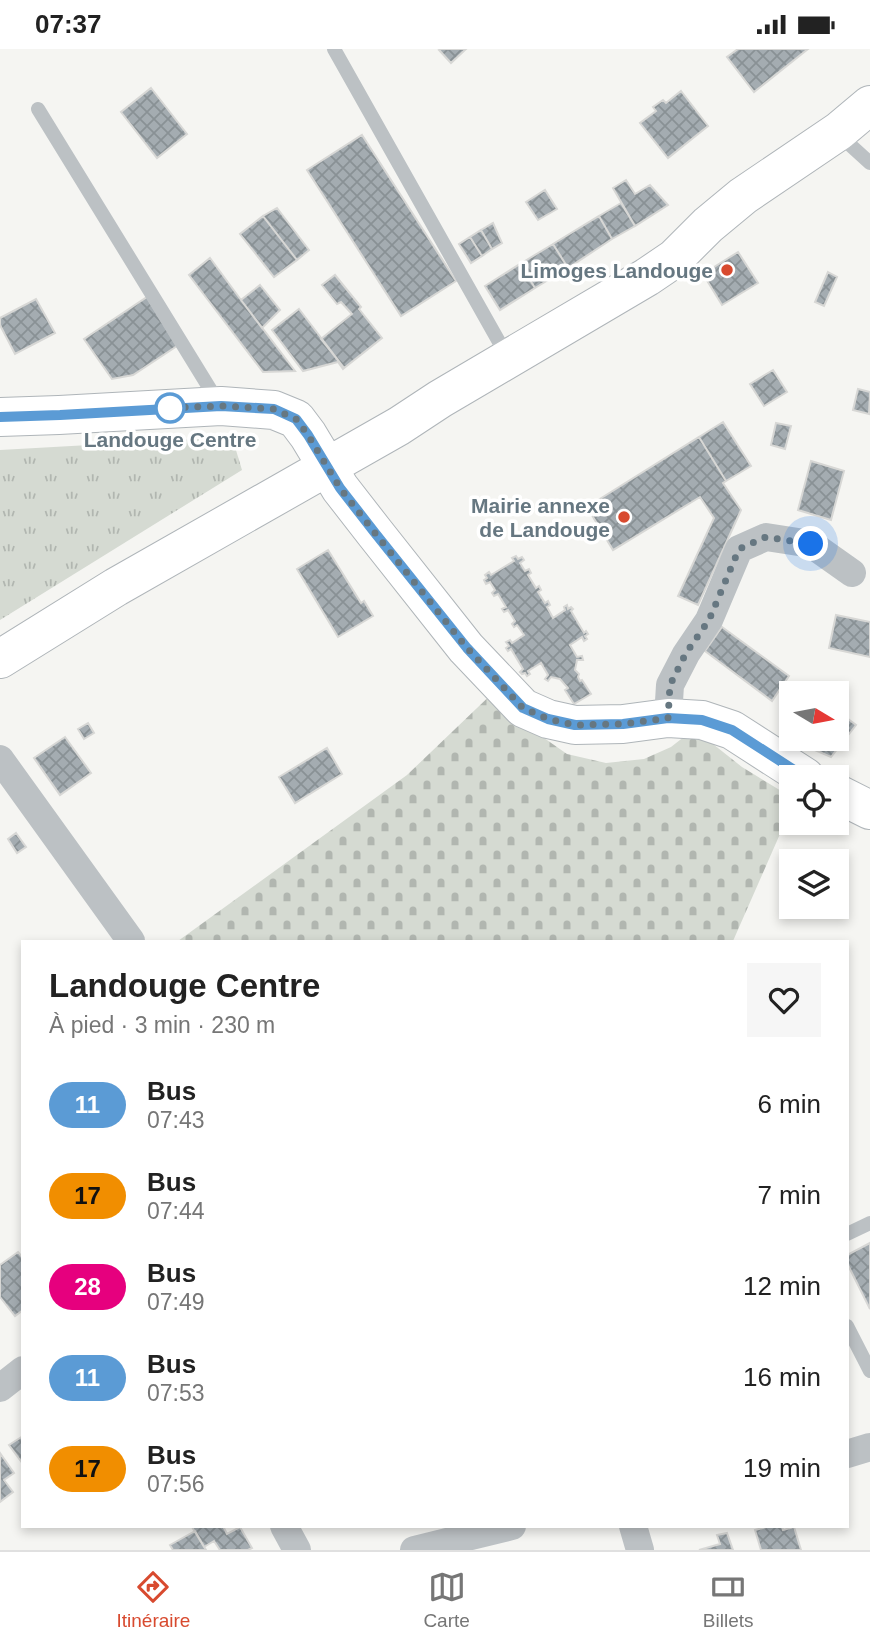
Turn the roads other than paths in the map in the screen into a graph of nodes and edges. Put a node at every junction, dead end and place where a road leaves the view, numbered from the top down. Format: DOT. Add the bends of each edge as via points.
graph roads {
  1 [pos="334,49"];
  2 [pos="870,105"];
  3 [pos="38,109"];
  4 [pos="839,131"];
  5 [pos="870,163"];
  6 [pos="509,359"];
  7 [pos="221,406"];
  8 [pos="0,417"];
  9 [pos="327,467"];
  10 [pos="852,573"];
  11 [pos="0,659"];
  12 [pos="668,718"];
  13 [pos="0,759"];
  14 [pos="786,765"];
  15 [pos="849,800"];
  16 [pos="870,810"];
  17 [pos="130,940"];
  18 [pos="870,1223"];
  19 [pos="849,1233"];
  20 [pos="849,1330"];
  21 [pos="870,1371"];
  22 [pos="21,1372"];
  23 [pos="0,1388"];
  24 [pos="870,1447"];
  25 [pos="849,1453"];
  26 [pos="285,1528"];
  27 [pos="504,1528"];
  28 [pos="634,1528"];
  29 [pos="297,1550"];
  30 [pos="414,1550"];
  31 [pos="640,1550"];
  1 -- 6 [label="lane"];
  2 -- 4 [label="main road"];
  3 -- 7 [label="lane"];
  4 -- 5 [label="lane"];
  4 -- 6 [label="main road" via="743,196 675,258"];
  6 -- 9 [label="main road"];
  7 -- 8 [label="main road"];
  7 -- 9 [label="main road" via="274,409 296,419"];
  9 -- 11 [label="main road"];
  9 -- 12 [label="main road" via="467,648 523,708 575,725"];
  10 -- 12 [label="street" via="811,544 766,537 739,549 709,620 670,685"];
  12 -- 14 [label="main road" via="702,720 732,730"];
  13 -- 17 [label="street"];
  15 -- 16 [label="main road"];
  18 -- 19 [label="lane"];
  20 -- 21 [label="lane"];
  22 -- 23 [label="street"];
  24 -- 25 [label="street"];
  26 -- 29 [label="street"];
  27 -- 30 [label="street"];
  28 -- 31 [label="street"];
}
